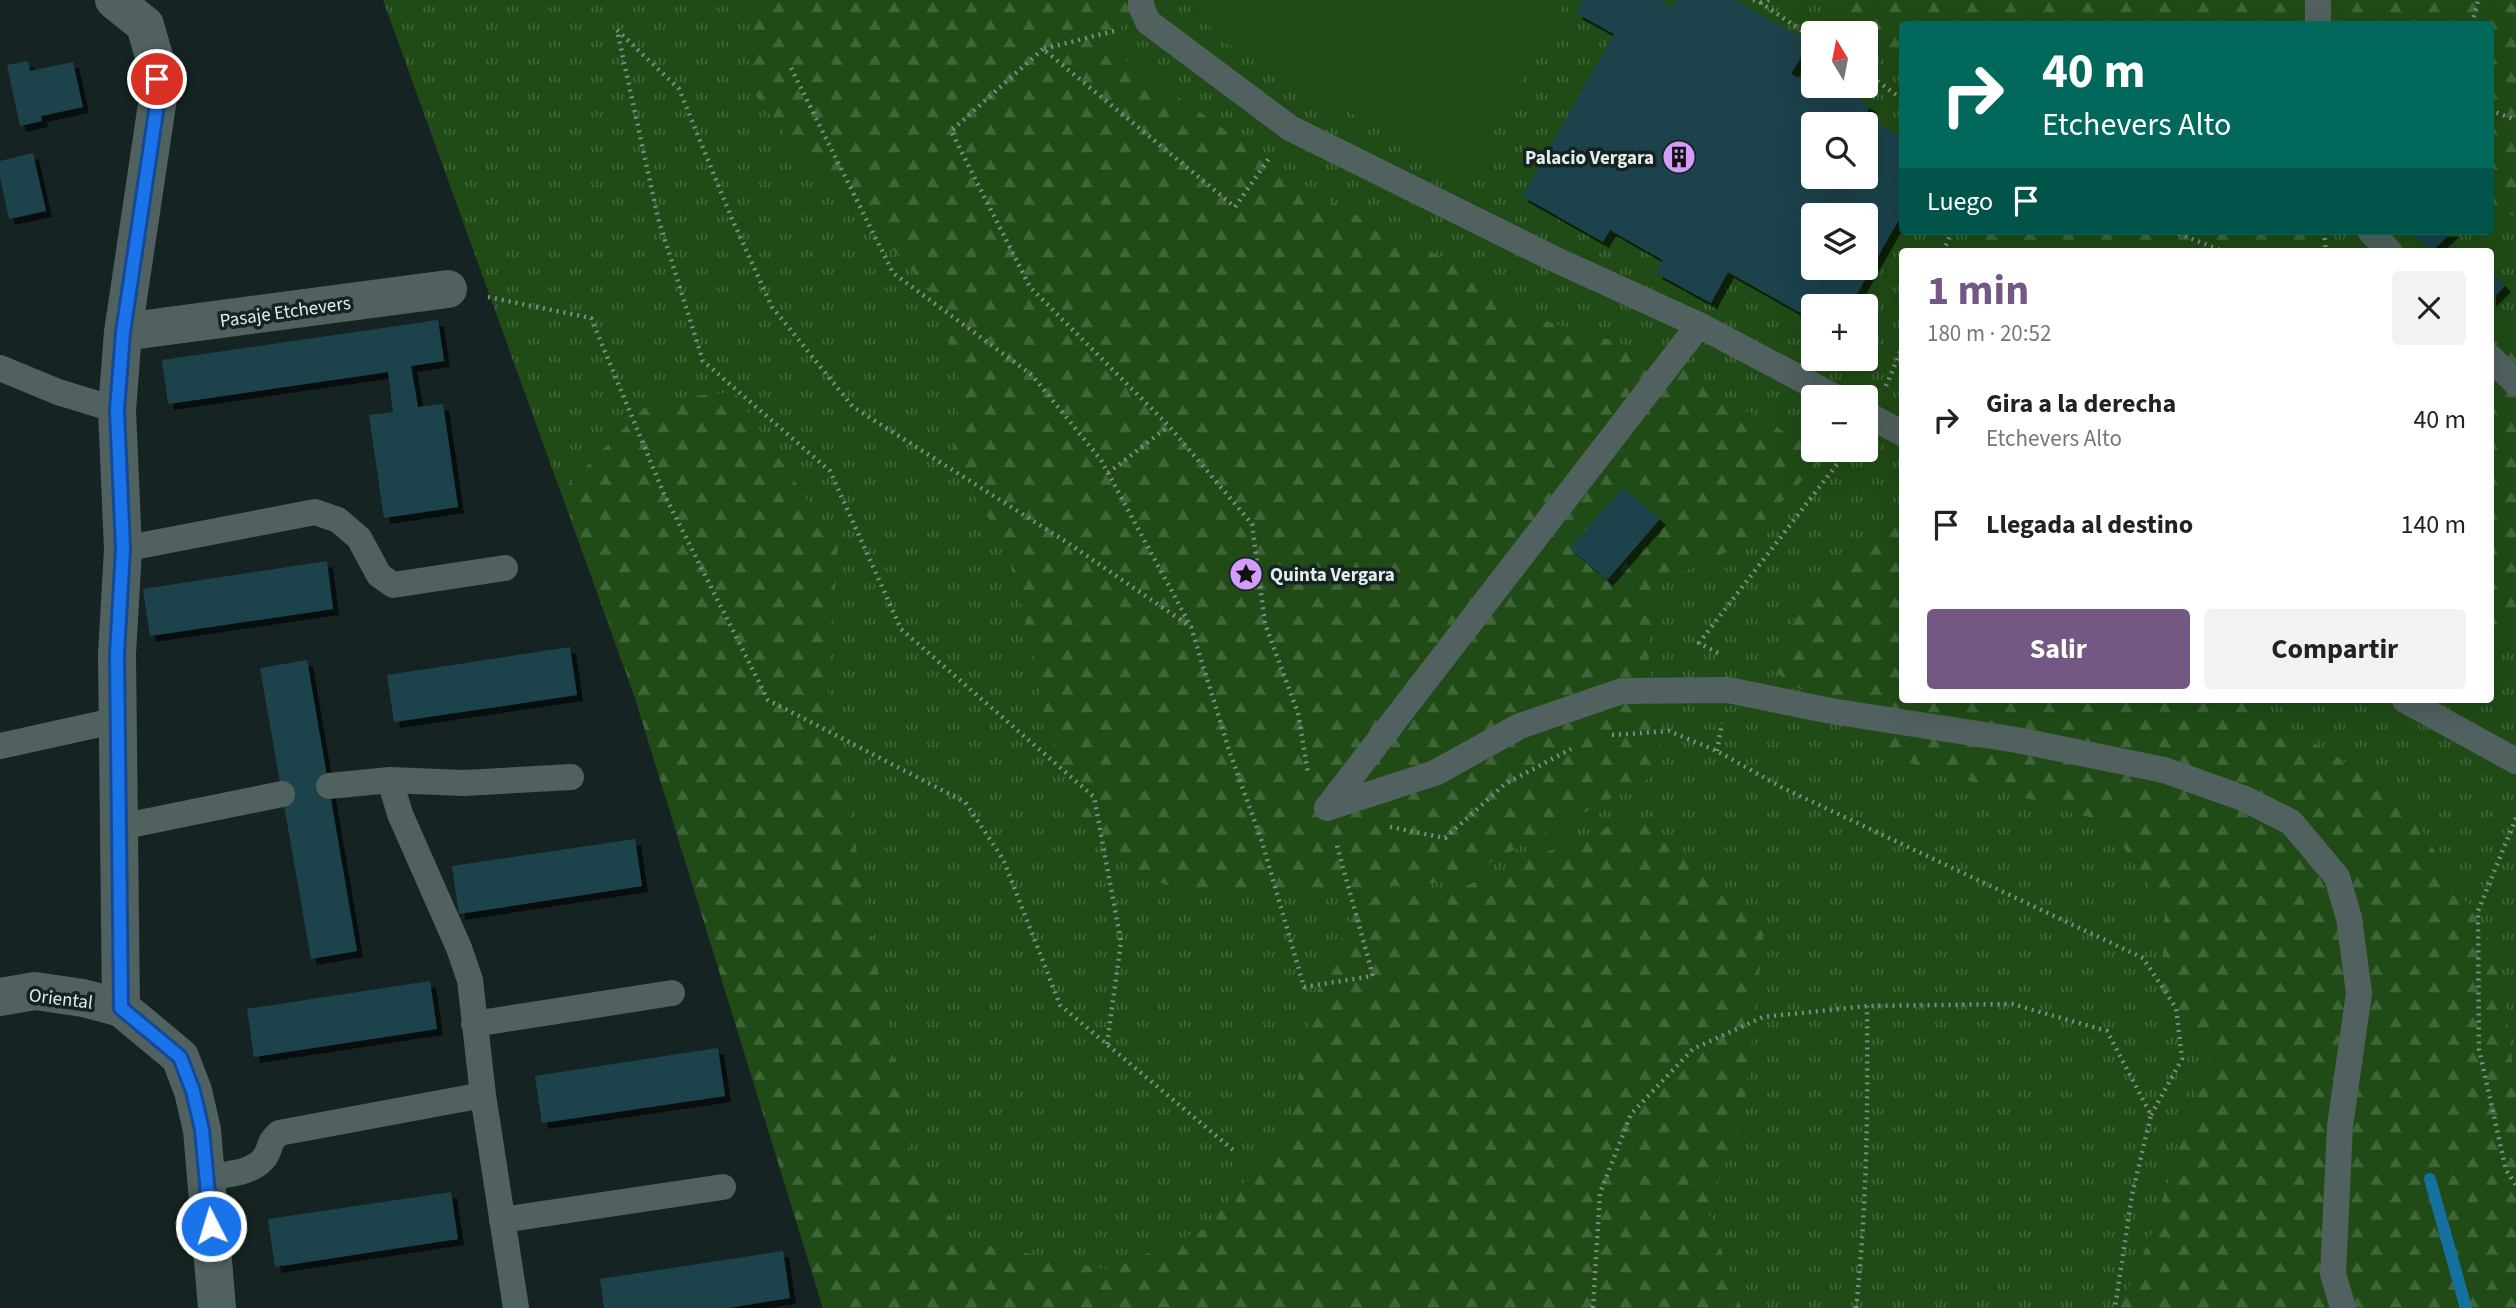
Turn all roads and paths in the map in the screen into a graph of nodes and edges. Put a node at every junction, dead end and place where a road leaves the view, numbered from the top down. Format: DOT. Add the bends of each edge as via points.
graph roads {
  1 [pos="114,0"];
  2 [pos="1753,0"];
  3 [pos="1769,0"];
  4 [pos="2318,0"];
  5 [pos="2479,0"];
  6 [pos="1761,4"];
  7 [pos="1145,11"];
  8 [pos="2318,21"];
  9 [pos="2473,21"];
  10 [pos="1801,30"];
  11 [pos="1043,50"];
  12 [pos="791,68"];
  13 [pos="1878,82"];
  14 [pos="1899,97"];
  15 [pos="2494,112"];
  16 [pos="2516,120"];
  17 [pos="1290,128"];
  18 [pos="2182,235"];
  19 [pos="2374,235"];
  20 [pos="2215,248"];
  21 [pos="2386,248"];
  22 [pos="447,289"];
  23 [pos="1699,325"];
  24 [pos="123,332"];
  25 [pos="2494,361"];
  26 [pos="0,368"];
  27 [pos="2516,383"];
  28 [pos="1812,385"];
  29 [pos="117,410"];
  30 [pos="1878,420"];
  31 [pos="1169,426"];
  32 [pos="1899,431"];
  33 [pos="1839,462"];
  34 [pos="1108,473"];
  35 [pos="123,549"];
  36 [pos="505,568"];
  37 [pos="1191,627"];
  38 [pos="1728,690"];
  39 [pos="2410,703"];
  40 [pos="118,720"];
  41 [pos="1607,735"];
  42 [pos="0,746"];
  43 [pos="1572,748"];
  44 [pos="1717,751"];
  45 [pos="2516,761"];
  46 [pos="571,777"];
  47 [pos="390,780"];
  48 [pos="329,786"];
  49 [pos="282,794"];
  50 [pos="1326,808"];
  51 [pos="2516,818"];
  52 [pos="120,827"];
  53 [pos="672,993"];
  54 [pos="0,997"];
  55 [pos="1867,1006"];
  56 [pos="121,1008"];
  57 [pos="474,1024"];
  58 [pos="1107,1044"];
  59 [pos="483,1095"];
  60 [pos="2151,1115"];
  61 [pos="1233,1150"];
  62 [pos="207,1178"];
  63 [pos="2516,1185"];
  64 [pos="723,1187"];
  65 [pos="502,1220"];
  66 [pos="217,1308"];
  67 [pos="516,1308"];
  68 [pos="1593,1308"];
  69 [pos="1856,1308"];
  70 [pos="2115,1308"];
  71 [pos="2343,1308"];
  1 -- 24 [label="street" via="145,25 155,60 158,98"];
  2 -- 6 [label="path"];
  3 -- 6 [label="path"];
  4 -- 8 [label="lane"];
  5 -- 9 [label="path"];
  6 -- 10 [label="path"];
  7 -- 11 [label="path"];
  7 -- 17 [label="lane"];
  11 -- 17 [label="path" via="1235,207"];
  11 -- 31 [label="path" via="951,131 1030,287"];
  12 -- 34 [label="path" via="893,273 1032,375"];
  13 -- 14 [label="path"];
  15 -- 16 [label="path"];
  17 -- 23 [label="lane"];
  18 -- 20 [label="path"];
  19 -- 21 [label="lane"];
  22 -- 24 [label="street, Pasaje Etchevers"];
  22 -- 58 [label="path" via="591,318 664,494 768,700 965,802 1003,859 1060,1005"];
  23 -- 28 [label="lane"];
  23 -- 50 [label="lane"];
  24 -- 29 [label="street"];
  25 -- 27 [label="lane"];
  26 -- 29 [label="lane"];
  29 -- 35 [label="street"];
  30 -- 32 [label="lane"];
  31 -- 34 [label="path"];
  31 -- 50 [label="path" via="1252,524 1265,624 1298,713 1310,784"];
  33 -- 38 [label="path" via="1699,643 1731,660"];
  34 -- 37 [label="path"];
  35 -- 36 [label="lane" via="315,512 338,520 359,538 379,575 393,585"];
  35 -- 40 [label="street"];
  37 -- 50 [label="path" via="1304,987 1373,976"];
  37 -- 58 [label="path" via="853,407 772,307 679,89 617,30 658,218 703,361 830,471 901,629 1094,797 1121,942"];
  38 -- 44 [label="path"];
  38 -- 50 [label="lane" via="1622,691 1520,726 1435,773"];
  38 -- 71 [label="lane" via="2164,770 2243,798 2291,822 2337,877 2349,918 2359,993 2338,1153 2333,1274"];
  39 -- 45 [label="lane"];
  40 -- 42 [label="lane"];
  40 -- 52 [label="street"];
  41 -- 44 [label="path" via="1669,731"];
  43 -- 50 [label="path" via="1505,785 1445,838 1359,820"];
  44 -- 60 [label="path" via="1781,787 2143,958 2176,1008 2182,1059"];
  46 -- 47 [label="lane" via="464,783"];
  47 -- 48 [label="lane"];
  47 -- 57 [label="lane" via="400,814 463,958"];
  49 -- 52 [label="lane"];
  51 -- 63 [label="path" via="2478,911 2479,1049 2506,1170"];
  52 -- 56 [label="street"];
  53 -- 57 [label="lane"];
  54 -- 56 [label="street, Oriental" via="35,991"];
  55 -- 60 [label="path" via="2012,1004 2107,1031"];
  55 -- 68 [label="path" via="1763,1017 1693,1049 1631,1114 1600,1193"];
  55 -- 69 [label="path" via="1867,1153"];
  56 -- 62 [label="street" via="180,1057 202,1130"];
  57 -- 59 [label="lane"];
  58 -- 61 [label="path"];
  59 -- 62 [label="lane" via="279,1133 252,1168"];
  59 -- 65 [label="lane"];
  60 -- 70 [label="path" via="2132,1195"];
  62 -- 66 [label="street"];
  64 -- 65 [label="lane"];
  65 -- 67 [label="lane"];
}
